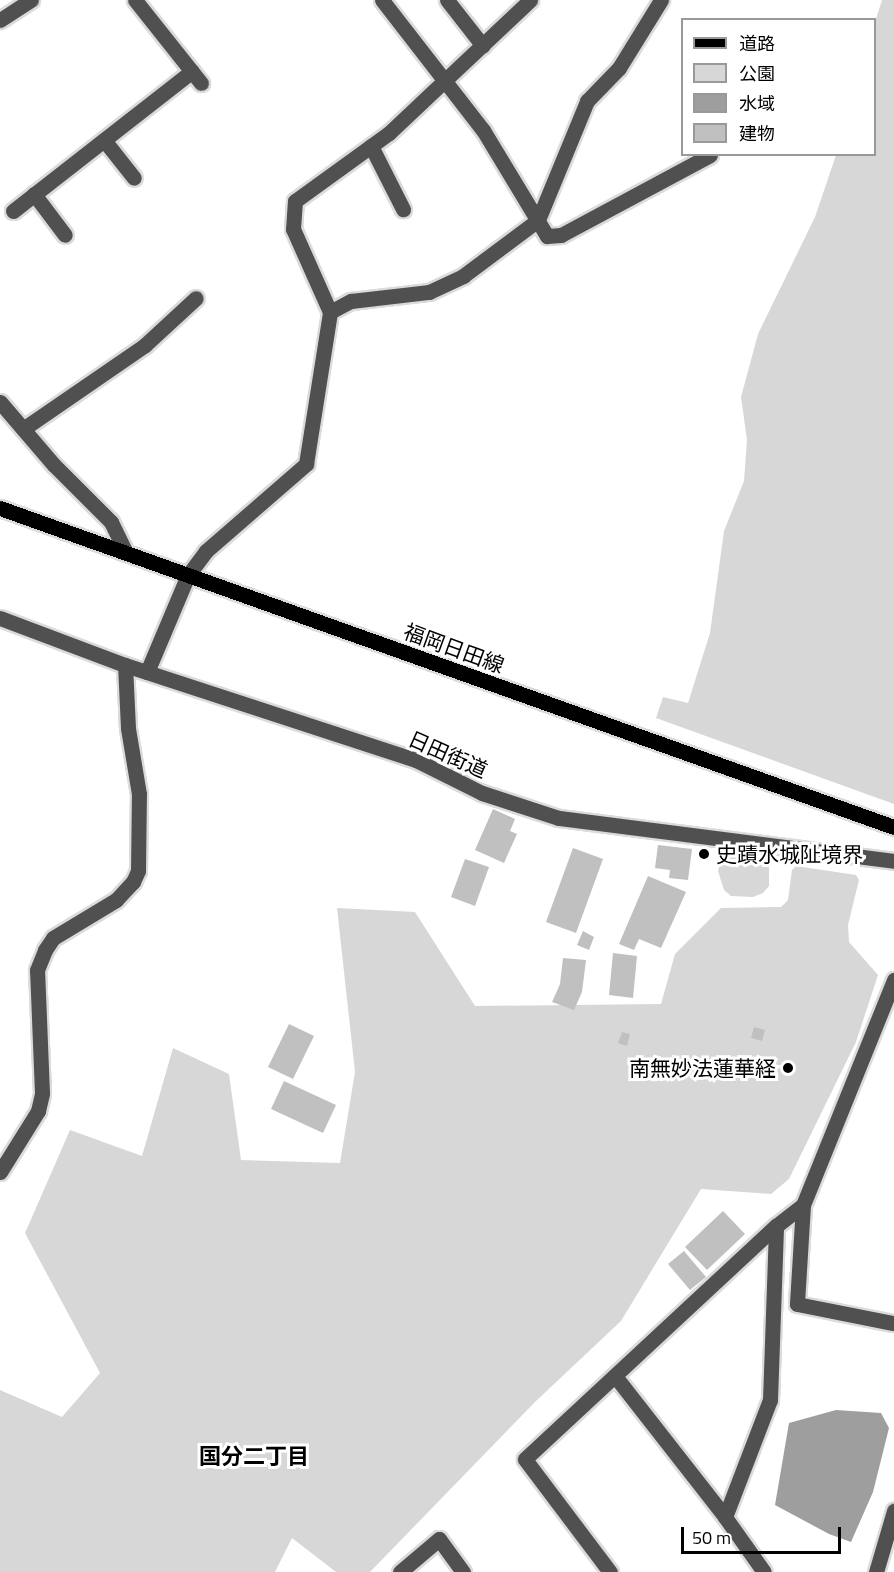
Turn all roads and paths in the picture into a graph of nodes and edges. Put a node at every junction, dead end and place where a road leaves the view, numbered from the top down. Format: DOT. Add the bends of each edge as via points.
graph roads {
  1 [pos="31,0"];
  2 [pos="135,0"];
  3 [pos="382,0"];
  4 [pos="447,0"];
  5 [pos="530,0"];
  6 [pos="661,0"];
  7 [pos="0,20"];
  8 [pos="483,46"];
  9 [pos="447,81"];
  10 [pos="104,140"];
  11 [pos="371,146"];
  12 [pos="708,156"];
  13 [pos="134,178"];
  14 [pos="34,194"];
  15 [pos="403,209"];
  16 [pos="13,211"];
  17 [pos="538,220"];
  18 [pos="65,235"];
  19 [pos="196,298"];
  20 [pos="330,312"];
  21 [pos="0,402"];
  22 [pos="23,429"];
  23 [pos="0,508"];
  24 [pos="126,553"];
  25 [pos="188,575"];
  26 [pos="0,618"];
  27 [pos="125,665"];
  28 [pos="147,672"];
  29 [pos="894,827"];
  30 [pos="894,861"];
  31 [pos="894,981"];
  32 [pos="0,1172"];
  33 [pos="803,1205"];
  34 [pos="776,1226"];
  35 [pos="893,1323"];
  36 [pos="615,1376"];
  37 [pos="894,1511"];
  38 [pos="725,1517"];
  39 [pos="400,1572"];
  40 [pos="463,1572"];
  41 [pos="610,1572"];
  42 [pos="764,1572"];
  43 [pos="876,1572"];
  1 -- 7 [label="street"];
  2 -- 10 [label="street" via="196,77"];
  3 -- 9 [label="street"];
  4 -- 8 [label="street"];
  5 -- 8 [label="street"];
  6 -- 17 [label="street" via="619,68 587,101"];
  8 -- 9 [label="street"];
  9 -- 11 [label="street"];
  9 -- 17 [label="street" via="483,130"];
  10 -- 13 [label="street"];
  10 -- 14 [label="street"];
  11 -- 15 [label="street"];
  11 -- 20 [label="street" via="295,201 294,229"];
  12 -- 17 [label="street" via="561,235 547,236"];
  14 -- 16 [label="street"];
  14 -- 18 [label="street"];
  17 -- 20 [label="street" via="463,276 429,292 351,301"];
  19 -- 22 [label="street" via="145,345"];
  20 -- 25 [label="street" via="306,464 206,551"];
  21 -- 22 [label="street"];
  22 -- 24 [label="street" via="111,522"];
  23 -- 24 [label="main road, 福岡日田線"];
  24 -- 25 [label="main road, 福岡日田線"];
  25 -- 28 [label="street"];
  25 -- 29 [label="main road, 福岡日田線"];
  26 -- 27 [label="street, 日田街道"];
  27 -- 28 [label="street, 日田街道"];
  27 -- 32 [label="street" via="128,728 139,794 138,871 116,900 53,938 45,950 37,970 42,1093 38,1111"];
  28 -- 30 [label="street, 日田街道" via="416,760 482,793 558,819"];
  31 -- 33 [label="street"];
  33 -- 34 [label="street"];
  33 -- 35 [label="street" via="796,1304"];
  34 -- 36 [label="street"];
  34 -- 38 [label="street" via="770,1400"];
  36 -- 38 [label="street"];
  36 -- 41 [label="street" via="523,1461"];
  37 -- 43 [label="street"];
  38 -- 42 [label="street"];
  39 -- 40 [label="street" via="439,1539"];
}
